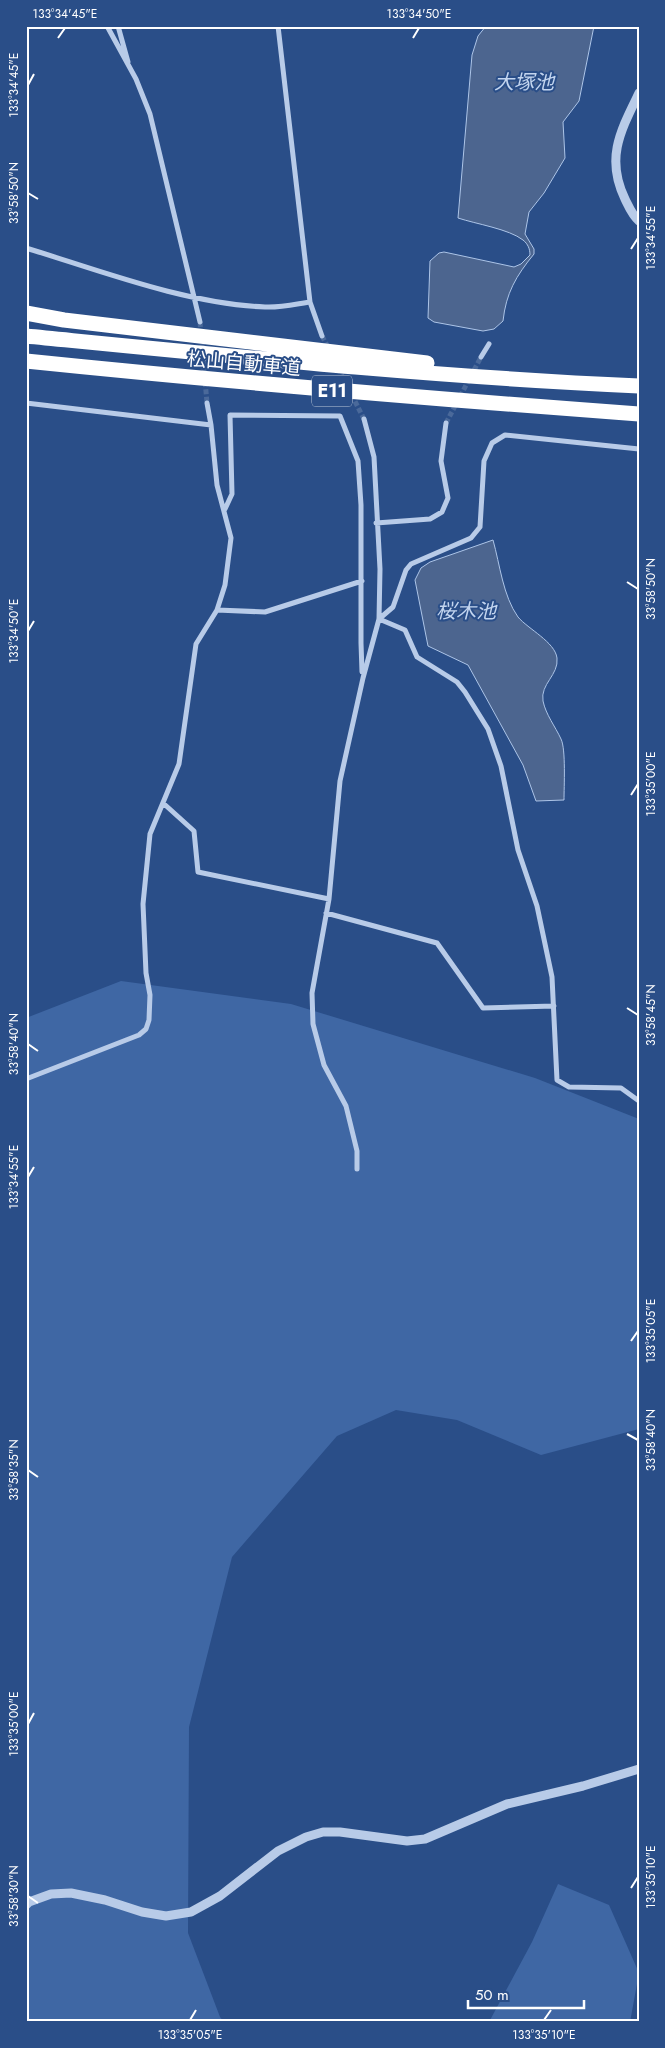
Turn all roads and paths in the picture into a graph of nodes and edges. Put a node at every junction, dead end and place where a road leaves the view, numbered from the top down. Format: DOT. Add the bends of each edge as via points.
graph roads {
  1 [pos="107,26"];
  2 [pos="118,26"];
  3 [pos="278,26"];
  4 [pos="128,64"];
  5 [pos="639,93"];
  6 [pos="639,221"];
  7 [pos="26,248"];
  8 [pos="194,298"];
  9 [pos="310,302"];
  10 [pos="26,313"];
  11 [pos="200,322"];
  12 [pos="26,336"];
  13 [pos="322,336"];
  14 [pos="489,344"];
  15 [pos="481,357"];
  16 [pos="26,361"];
  17 [pos="541,382"];
  18 [pos="639,386"];
  19 [pos="26,403"];
  20 [pos="207,403"];
  21 [pos="639,414"];
  22 [pos="364,420"];
  23 [pos="446,423"];
  24 [pos="211,425"];
  25 [pos="639,450"];
  26 [pos="225,510"];
  27 [pos="376,523"];
  28 [pos="362,581"];
  29 [pos="217,610"];
  30 [pos="379,618"];
  31 [pos="363,678"];
  32 [pos="163,803"];
  33 [pos="329,898"];
  34 [pos="326,913"];
  35 [pos="554,1006"];
  36 [pos="26,1079"];
  37 [pos="639,1101"];
  38 [pos="357,1169"];
  39 [pos="639,1770"];
  40 [pos="26,1905"];
  1 -- 4 [label="street"];
  2 -- 4 [label="street"];
  3 -- 9 [label="street"];
  4 -- 8 [label="street" via="150,114"];
  5 -- 6 [label="street" via="620,132 614,156 618,186"];
  7 -- 8 [label="street"];
  8 -- 9 [label="street" via="268,308"];
  8 -- 11 [label="street"];
  9 -- 13 [label="street"];
  10 -- 17 [label="highway" via="409,360"];
  12 -- 17 [label="highway, 松山自動車道 / E11"];
  14 -- 15 [label="street"];
  16 -- 21 [label="highway, 松山自動車道 / E11" via="377,395"];
  17 -- 18 [label="highway, 松山自動車道 / E11"];
  19 -- 24 [label="street"];
  20 -- 24 [label="street"];
  22 -- 27 [label="street" via="374,457"];
  23 -- 27 [label="street" via="441,461 448,498 442,512 430,519"];
  24 -- 26 [label="street" via="217,485"];
  25 -- 30 [label="street" via="505,435 492,443 484,461 480,528 472,538 411,564 393,606"];
  26 -- 28 [label="street" via="232,494 230,415 340,416 358,461"];
  26 -- 29 [label="street" via="231,538 225,585"];
  27 -- 30 [label="street" via="380,569"];
  28 -- 29 [label="street" via="266,612"];
  28 -- 31 [label="street"];
  29 -- 32 [label="street" via="196,644 179,764"];
  30 -- 31 [label="street"];
  30 -- 35 [label="street" via="405,630 417,657 457,682 488,728 501,766 518,850 537,906 552,977"];
  31 -- 33 [label="street" via="340,781"];
  32 -- 33 [label="street" via="194,830 198,872"];
  32 -- 36 [label="street" via="150,834 145,876 146,974 150,995 146,1029 139,1035"];
  33 -- 34 [label="street"];
  34 -- 35 [label="street" via="437,944 483,1008"];
  34 -- 38 [label="street" via="312,993 313,1024 324,1065 346,1106 357,1151"];
  35 -- 37 [label="street" via="557,1080 569,1087 620,1088"];
  39 -- 40 [label="street" via="507,1804 425,1839 408,1841 340,1832 306,1837 278,1851 220,1896 191,1912 166,1916 71,1893 51,1894"];
}
